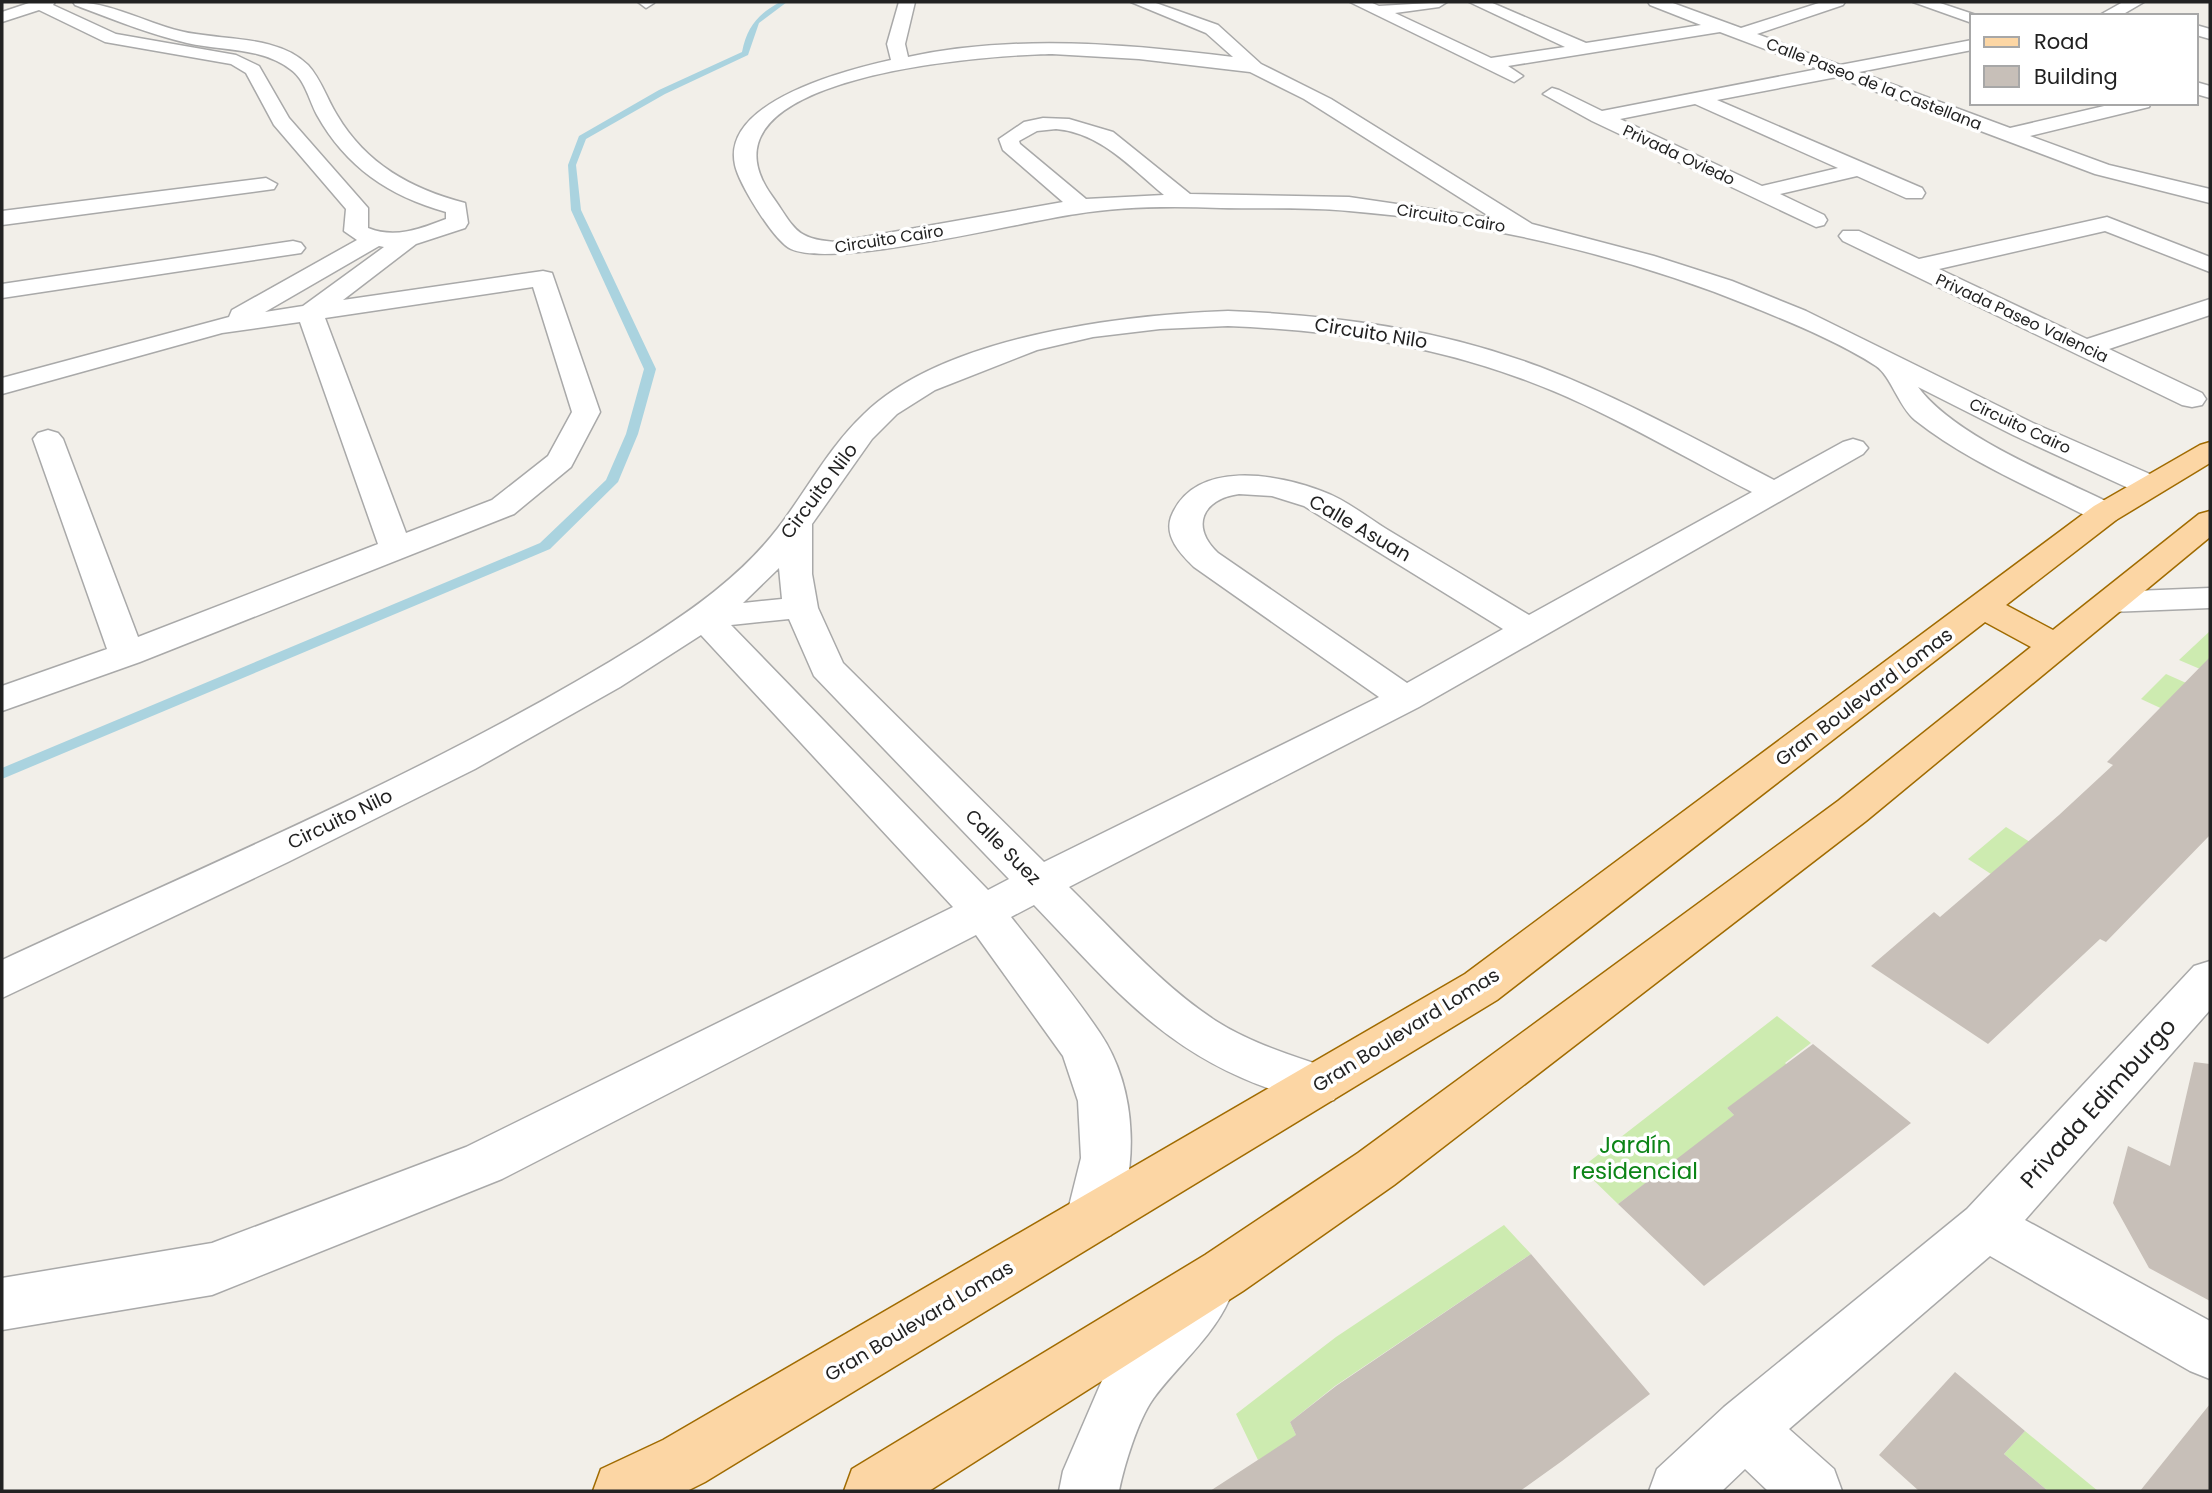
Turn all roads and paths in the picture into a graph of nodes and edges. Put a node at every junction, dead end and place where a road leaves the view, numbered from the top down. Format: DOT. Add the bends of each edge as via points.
graph roads {
  1 [pos="81,2"];
  2 [pos="907,2"];
  3 [pos="1139,2"];
  4 [pos="1358,2"];
  5 [pos="1439,2"];
  6 [pos="1477,2"];
  7 [pos="1656,2"];
  8 [pos="1837,2"];
  9 [pos="1921,2"];
  10 [pos="44,3"];
  11 [pos="2121,9"];
  12 [pos="105,11"];
  13 [pos="1377,11"];
  14 [pos="2140,14"];
  15 [pos="2,17"];
  16 [pos="1970,17"];
  17 [pos="68,18"];
  18 [pos="1721,27"];
  19 [pos="1741,34"];
  20 [pos="1970,45"];
  21 [pos="1585,49"];
  22 [pos="901,63"];
  23 [pos="1490,64"];
  24 [pos="1254,67"];
  25 [pos="1840,71"];
  26 [pos="1531,84"];
  27 [pos="1552,94"];
  28 [pos="1697,98"];
  29 [pos="2134,105"];
  30 [pos="326,114"];
  31 [pos="1599,117"];
  32 [pos="281,121"];
  33 [pos="2008,135"];
  34 [pos="1859,169"];
  35 [pos="266,184"];
  36 [pos="1759,193"];
  37 [pos="1914,193"];
  38 [pos="2210,196"];
  39 [pos="2104,197"];
  40 [pos="1184,200"];
  41 [pos="1082,206"];
  42 [pos="2,218"];
  43 [pos="1816,220"];
  44 [pos="1524,229"];
  45 [pos="1851,236"];
  46 [pos="373,240"];
  47 [pos="406,242"];
  48 [pos="293,248"];
  49 [pos="2210,265"];
  50 [pos="1916,267"];
  51 [pos="2,291"];
  52 [pos="2210,307"];
  53 [pos="310,313"];
  54 [pos="220,327"];
  55 [pos="2085,348"];
  56 [pos="1893,365"];
  57 [pos="2,386"];
  58 [pos="2192,399"];
  59 [pos="48,439"];
  60 [pos="1853,448"];
  61 [pos="2210,451"];
  62 [pos="2148,485"];
  63 [pos="1775,492"];
  64 [pos="2105,513"];
  65 [pos="2210,521"];
  66 [pos="797,524"];
  67 [pos="395,547"];
  68 [pos="2210,598"];
  69 [pos="2110,602"];
  70 [pos="1983,607"];
  71 [pos="801,608"];
  72 [pos="704,617"];
  73 [pos="1529,630"];
  74 [pos="2056,646"];
  75 [pos="127,654"];
  76 [pos="2,699"];
  77 [pos="1406,699"];
  78 [pos="1040,883"];
  79 [pos="983,912"];
  80 [pos="2,979"];
  81 [pos="2210,979"];
  82 [pos="1317,1085"];
  83 [pos="1092,1218"];
  84 [pos="1986,1226"];
  85 [pos="1224,1273"];
  86 [pos="2,1304"];
  87 [pos="2210,1352"];
  88 [pos="1745,1428"];
  89 [pos="692,1476"];
  90 [pos="623,1491"];
  91 [pos="874,1491"];
  92 [pos="1088,1491"];
  93 [pos="1678,1491"];
  94 [pos="1812,1491"];
  1 -- 12 [label="street"];
  2 -- 22 [label="street" via="896,44"];
  3 -- 24 [label="street" via="1212,29"];
  4 -- 13 [label="street"];
  5 -- 13 [label="street"];
  6 -- 21 [label="street"];
  7 -- 18 [label="street, Calle Paseo de la Castellana"];
  8 -- 19 [label="street, Calle Paseo de la Castellana"];
  9 -- 16 [label="street"];
  10 -- 15 [label="street"];
  10 -- 17 [label="street"];
  11 -- 14 [label="street"];
  12 -- 17 [label="street"];
  12 -- 30 [label="street" via="186,38 279,56 299,65"];
  13 -- 23 [label="street"];
  17 -- 32 [label="street" via="111,38 236,60 253,70"];
  18 -- 19 [label="street, Calle Paseo de la Castellana"];
  18 -- 21 [label="street, Calle Paseo de la Castellana"];
  19 -- 25 [label="street, Calle Paseo de la Castellana"];
  20 -- 25 [label="street, Privada Oviedo"];
  21 -- 23 [label="street, Calle Paseo de la Castellana"];
  22 -- 24 [label="street, Circuito Cairo" via="954,54 1051,48"];
  22 -- 41 [label="street, Circuito Cairo" via="802,95 762,120 746,140 743,161 753,186 793,241 836,249"];
  23 -- 26 [label="street"];
  24 -- 44 [label="street, Circuito Cairo" via="1345,116"];
  25 -- 28 [label="street, Privada Oviedo"];
  25 -- 33 [label="street, Calle Paseo de la Castellana"];
  27 -- 31 [label="street, Privada Oviedo"];
  28 -- 31 [label="street, Privada Oviedo"];
  28 -- 34 [label="street"];
  29 -- 33 [label="street, Calle Paseo de la Castellana"];
  30 -- 32 [label="street"];
  30 -- 47 [label="street" via="335,131 379,178 424,200 457,208 457,223"];
  31 -- 36 [label="street, Privada Oviedo"];
  32 -- 46 [label="street" via="357,208 356,231"];
  33 -- 39 [label="street, Calle Paseo de la Castellana"];
  34 -- 36 [label="street, Privada Oviedo"];
  34 -- 37 [label="street"];
  35 -- 42 [label="street"];
  36 -- 43 [label="street, Privada Oviedo"];
  38 -- 39 [label="street, Calle Paseo de la Castellana"];
  39 -- 49 [label="street"];
  39 -- 50 [label="street"];
  40 -- 41 [label="street, Circuito Cairo"];
  40 -- 41 [label="street" via="1094,130 1042,125 1016,132 1009,139 1010,146"];
  40 -- 44 [label="street, Circuito Cairo" via="1349,204"];
  44 -- 56 [label="street, Circuito Cairo" via="1723,286 1797,316"];
  45 -- 50 [label="street, Privada Paseo Valencia"];
  46 -- 47 [label="street"];
  46 -- 54 [label="street"];
  47 -- 53 [label="street"];
  48 -- 51 [label="street"];
  50 -- 55 [label="street, Privada Paseo Valencia"];
  52 -- 55 [label="street"];
  53 -- 54 [label="street"];
  53 -- 67 [label="street"];
  53 -- 67 [label="street" via="543,278 586,412 580,425 560,461 503,507"];
  54 -- 57 [label="street"];
  55 -- 58 [label="street, Privada Paseo Valencia"];
  56 -- 62 [label="street, Circuito Cairo"];
  56 -- 64 [label="street, Circuito Cairo" via="1922,412 1973,445"];
  59 -- 75 [label="street"];
  60 -- 63 [label="street"];
  61 -- 62 [label="main road, Gran Boulevard Lomas"];
  62 -- 64 [label="main road, Gran Boulevard Lomas"];
  63 -- 66 [label="street, Circuito Nilo" via="1562,385 1495,360 1362,329 1232,319 1097,328 1021,347 930,382 890,405 874,421 832,468"];
  63 -- 73 [label="street"];
  64 -- 70 [label="main road, Gran Boulevard Lomas"];
  65 -- 69 [label="main road"];
  66 -- 71 [label="street, Calle Suez" via="795,574"];
  66 -- 72 [label="street, Circuito Nilo" via="745,581"];
  67 -- 75 [label="street"];
  68 -- 69 [label="street"];
  69 -- 74 [label="main road"];
  70 -- 74 [label="main road"];
  70 -- 82 [label="main road, Gran Boulevard Lomas" via="1481,987"];
  71 -- 72 [label="street"];
  71 -- 78 [label="street, Calle Suez" via="827,668"];
  72 -- 79 [label="street"];
  72 -- 80 [label="street, Circuito Nilo" via="577,696 428,777"];
  73 -- 77 [label="street"];
  73 -- 77 [label="street, Calle Asuan" via="1315,499 1288,489 1228,486 1191,506 1185,522 1189,543 1206,560"];
  74 -- 85 [label="main road" via="1853,811 1376,1169"];
  75 -- 76 [label="street"];
  77 -- 78 [label="street"];
  78 -- 79 [label="street"];
  78 -- 82 [label="street, Calle Suez" via="1154,1000 1200,1035 1255,1064"];
  79 -- 83 [label="street" via="1084,1048 1103,1101 1106,1158"];
  79 -- 86 [label="street" via="484,1163 212,1269"];
  81 -- 84 [label="street, Privada Edimburgo"];
  82 -- 83 [label="main road, Gran Boulevard Lomas"];
  83 -- 89 [label="main road, Gran Boulevard Lomas"];
  84 -- 87 [label="street"];
  84 -- 88 [label="street, Privada Edimburgo"];
  85 -- 91 [label="main road"];
  85 -- 92 [label="street" via="1130,1382"];
  88 -- 93 [label="street, Privada Edimburgo"];
  88 -- 94 [label="street"];
  89 -- 90 [label="main road, Gran Boulevard Lomas"];
}
